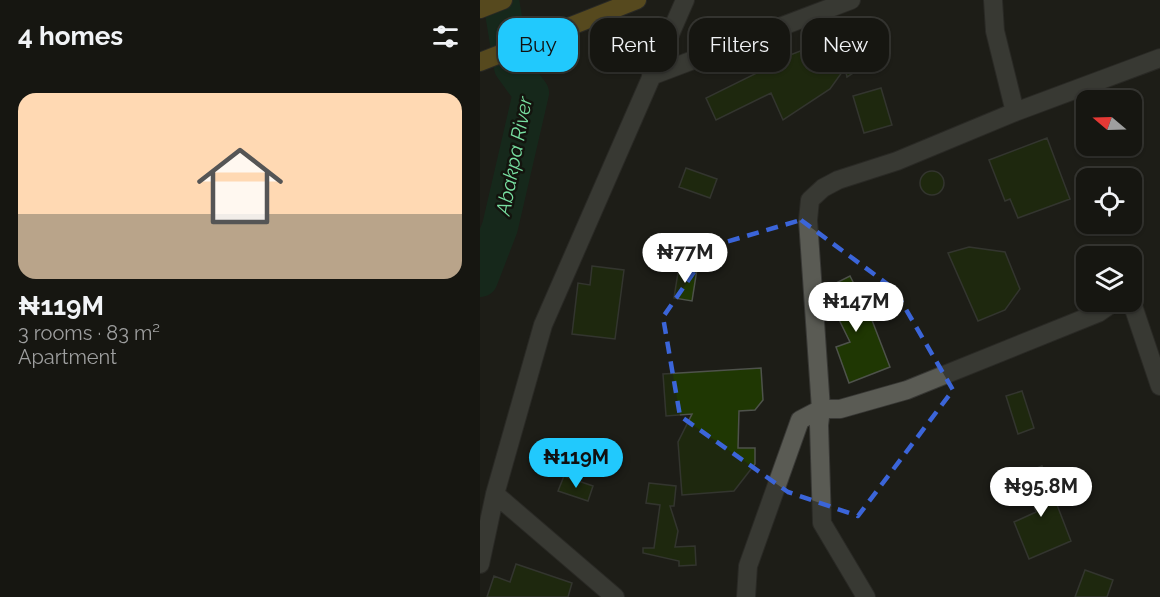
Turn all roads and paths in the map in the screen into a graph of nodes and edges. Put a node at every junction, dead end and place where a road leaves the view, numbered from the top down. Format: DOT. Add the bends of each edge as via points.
graph roads {
  1 [pos="503,0"];
  2 [pos="637,0"];
  3 [pos="684,0"];
  4 [pos="851,0"];
  5 [pos="993,0"];
  6 [pos="480,9"];
  7 [pos="1160,58"];
  8 [pos="480,62"];
  9 [pos="651,76"];
  10 [pos="1015,112"];
  11 [pos="1098,312"];
  12 [pos="1135,312"];
  13 [pos="1160,386"];
  14 [pos="821,409"];
  15 [pos="495,494"];
  16 [pos="480,564"];
  17 [pos="615,597"];
  18 [pos="746,597"];
  19 [pos="866,597"];
  1 -- 6 [label="main road"];
  2 -- 8 [label="main road"];
  3 -- 9 [label="street"];
  4 -- 9 [label="street"];
  5 -- 10 [label="street" via="995,31"];
  7 -- 10 [label="street"];
  9 -- 15 [label="street" via="543,325"];
  10 -- 14 [label="street" via="897,161 838,180 810,201 808,220"];
  11 -- 14 [label="street" via="907,390 840,409"];
  12 -- 13 [label="street"];
  14 -- 18 [label="street" via="800,420 748,566"];
  14 -- 19 [label="street" via="822,524"];
  15 -- 16 [label="street"];
  15 -- 17 [label="street"];
}
